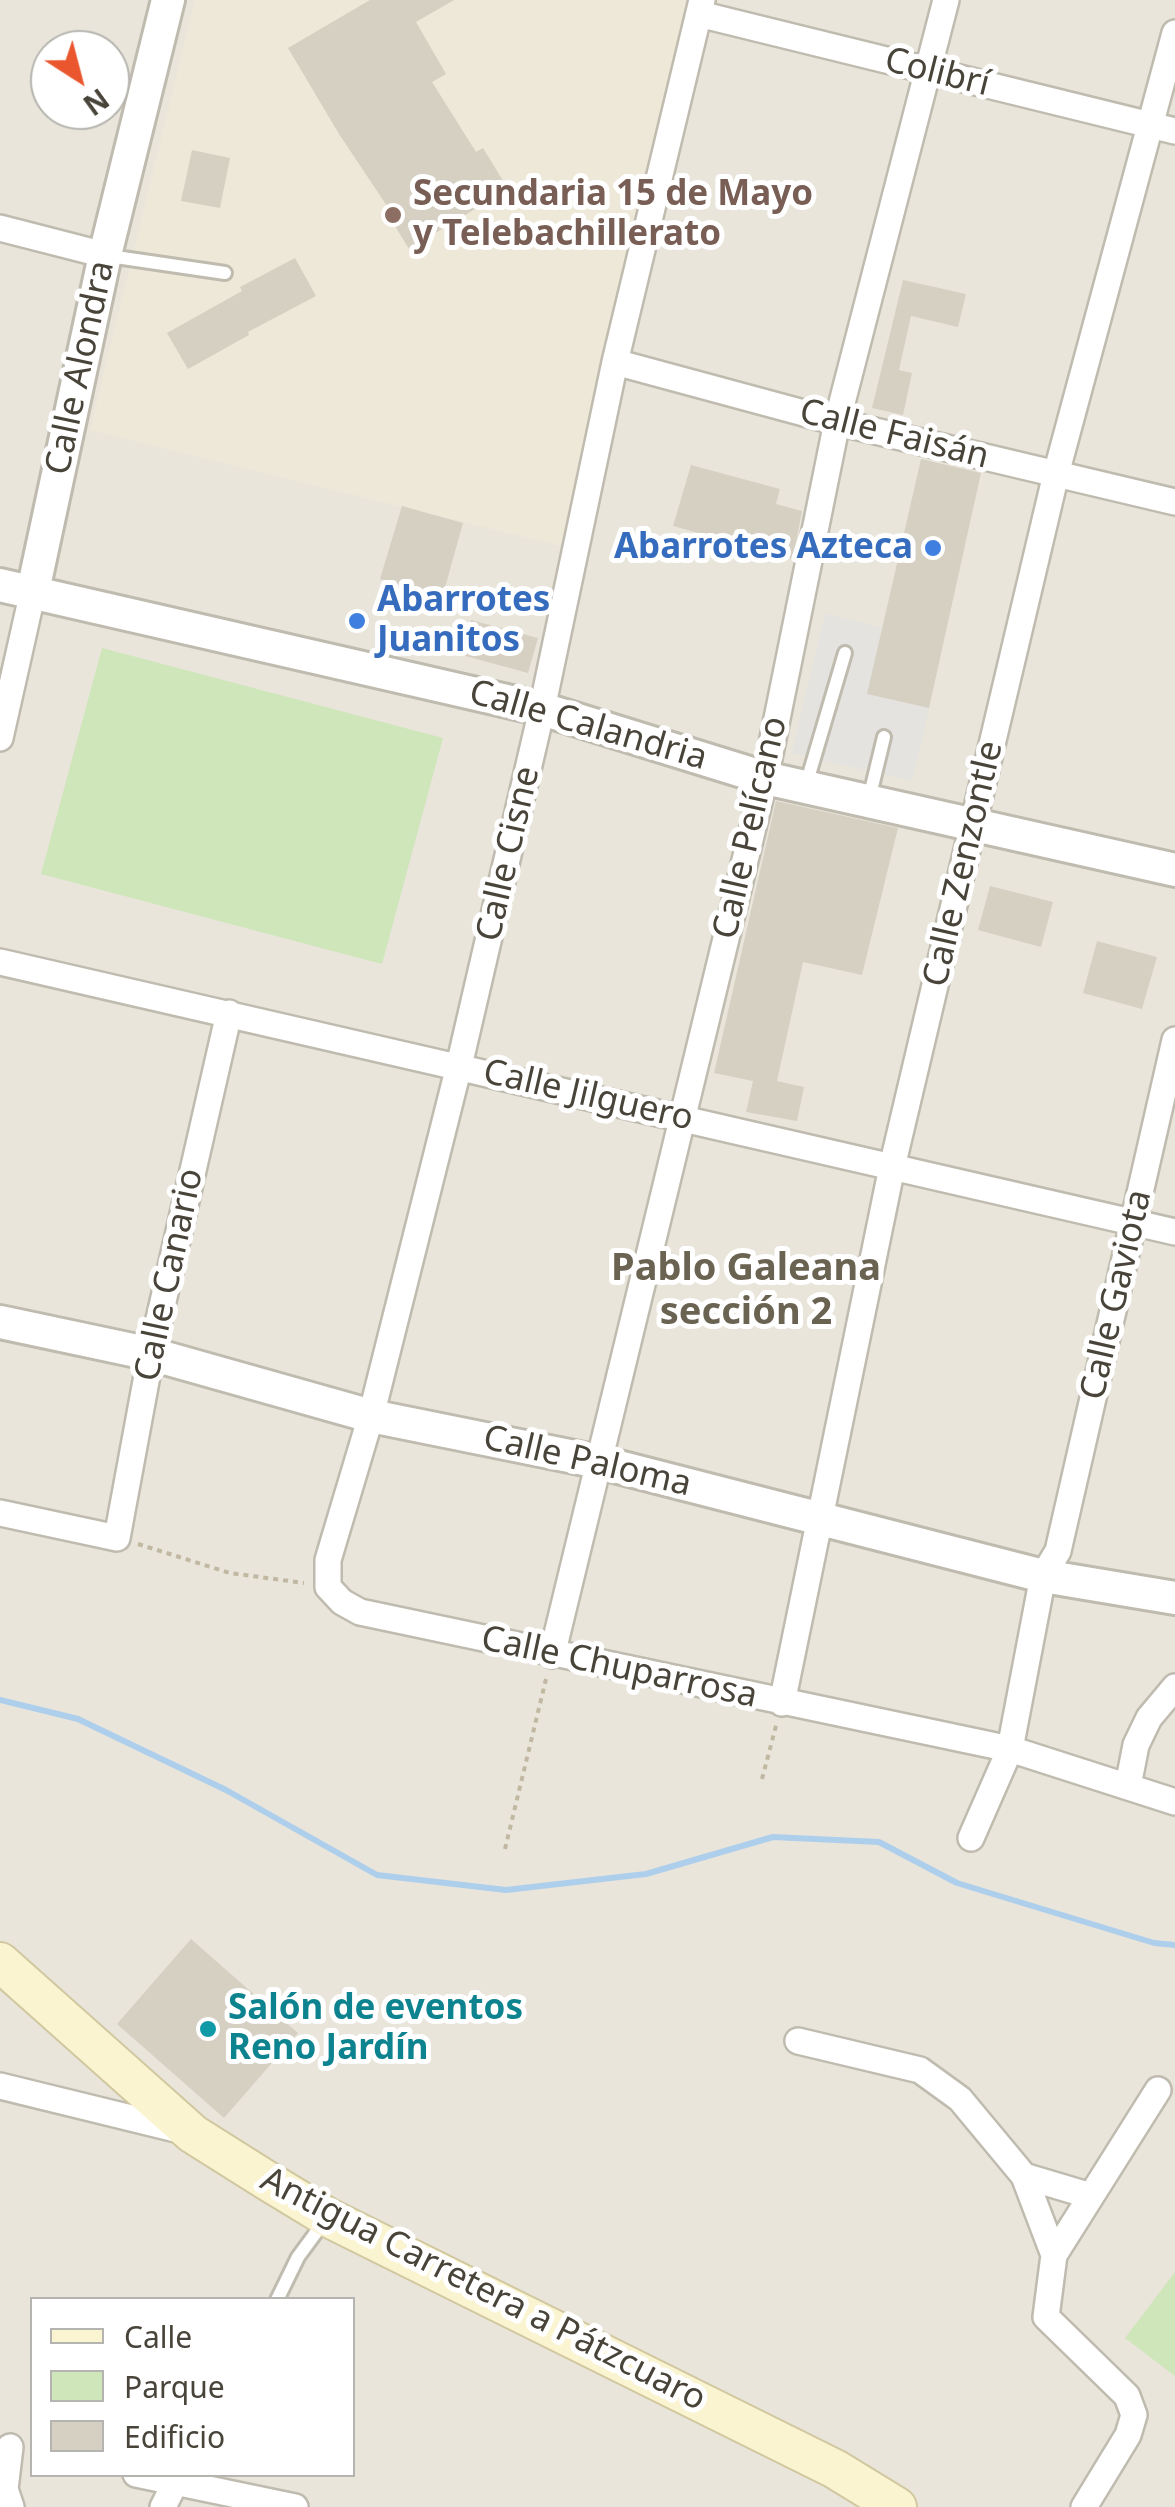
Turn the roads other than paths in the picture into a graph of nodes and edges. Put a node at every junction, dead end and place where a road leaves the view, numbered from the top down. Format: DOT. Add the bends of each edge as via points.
graph roads {
  1 [pos="168,0"];
  2 [pos="946,0"];
  3 [pos="700,7"];
  4 [pos="1175,33"];
  5 [pos="925,71"];
  6 [pos="1164,128"];
  7 [pos="0,228"];
  8 [pos="106,255"];
  9 [pos="225,273"];
  10 [pos="615,362"];
  11 [pos="837,422"];
  12 [pos="1056,474"];
  13 [pos="1175,502"];
  14 [pos="0,585"];
  15 [pos="33,591"];
  16 [pos="846,653"];
  17 [pos="542,709"];
  18 [pos="884,737"];
  19 [pos="0,738"];
  20 [pos="765,778"];
  21 [pos="805,787"];
  22 [pos="868,802"];
  23 [pos="973,826"];
  24 [pos="1175,870"];
  25 [pos="0,962"];
  26 [pos="229,1013"];
  27 [pos="1175,1040"];
  28 [pos="459,1066"];
  29 [pos="682,1117"];
  30 [pos="892,1167"];
  31 [pos="1134,1224"];
  32 [pos="1175,1232"];
  33 [pos="0,1322"];
  34 [pos="150,1354"];
  35 [pos="371,1416"];
  36 [pos="598,1462"];
  37 [pos="0,1513"];
  38 [pos="820,1516"];
  39 [pos="1057,1569"];
  40 [pos="328,1587"];
  41 [pos="1175,1598"];
  42 [pos="552,1655"];
  43 [pos="1175,1687"];
  44 [pos="782,1703"];
  45 [pos="1010,1749"];
  46 [pos="1128,1786"];
  47 [pos="1175,1802"];
  48 [pos="971,1838"];
  49 [pos="0,1962"];
  50 [pos="798,2041"];
  51 [pos="0,2086"];
  52 [pos="1158,2090"];
  53 [pos="194,2134"];
  54 [pos="1024,2176"];
  55 [pos="1091,2196"];
  56 [pos="328,2217"];
  57 [pos="1054,2255"];
  58 [pos="278,2297"];
  59 [pos="14,2448"];
  60 [pos="149,2477"];
  61 [pos="175,2483"];
  62 [pos="11,2507"];
  63 [pos="163,2507"];
  64 [pos="296,2507"];
  65 [pos="897,2507"];
  66 [pos="1084,2507"];
  1 -- 8 [label="street, Calle Alondra"];
  2 -- 5 [label="street, Calle Pelícano"];
  3 -- 5 [label="street, Colibrí"];
  3 -- 10 [label="street, Calle Cisne"];
  4 -- 6 [label="street, Calle Zenzontle"];
  5 -- 6 [label="street, Colibrí"];
  5 -- 11 [label="street, Calle Pelícano"];
  6 -- 12 [label="street, Calle Zenzontle"];
  7 -- 8 [label="street"];
  8 -- 9 [label="lane"];
  8 -- 15 [label="street, Calle Alondra"];
  10 -- 11 [label="street, Calle Faisán"];
  10 -- 17 [label="street, Calle Cisne"];
  11 -- 12 [label="street, Calle Faisán"];
  11 -- 20 [label="street, Calle Pelícano"];
  12 -- 13 [label="street, Calle Faisán"];
  12 -- 23 [label="street, Calle Zenzontle"];
  14 -- 15 [label="street, Calle Calandria"];
  15 -- 17 [label="street, Calle Calandria"];
  15 -- 19 [label="street, Calle Alondra"];
  16 -- 21 [label="lane"];
  17 -- 20 [label="street, Calle Calandria"];
  17 -- 28 [label="street, Calle Cisne"];
  18 -- 22 [label="lane"];
  20 -- 21 [label="street, Calle Calandria"];
  20 -- 29 [label="street, Calle Pelícano"];
  21 -- 22 [label="street, Calle Calandria"];
  22 -- 23 [label="street, Calle Calandria"];
  23 -- 24 [label="street, Calle Calandria"];
  23 -- 30 [label="street, Calle Zenzontle"];
  25 -- 26 [label="street, Calle Jilguero"];
  26 -- 28 [label="street, Calle Jilguero"];
  26 -- 34 [label="street, Calle Canario"];
  27 -- 31 [label="street, Calle Gaviota"];
  28 -- 29 [label="street, Calle Jilguero"];
  28 -- 35 [label="street, Calle Cisne"];
  29 -- 30 [label="street, Calle Jilguero"];
  29 -- 36 [label="street, Calle Pelícano"];
  30 -- 31 [label="street, Calle Jilguero"];
  30 -- 38 [label="street, Calle Zenzontle"];
  31 -- 32 [label="street, Calle Jilguero"];
  31 -- 39 [label="street, Calle Gaviota"];
  33 -- 34 [label="street, Calle Paloma"];
  34 -- 35 [label="street, Calle Paloma"];
  34 -- 37 [label="street, Calle Canario" via="117,1538"];
  35 -- 36 [label="street, Calle Paloma"];
  35 -- 40 [label="street, Calle Cisne" via="328,1560"];
  36 -- 38 [label="street, Calle Paloma"];
  36 -- 42 [label="street, Calle Pelícano"];
  38 -- 39 [label="street, Calle Paloma"];
  38 -- 44 [label="street, Calle Zenzontle"];
  39 -- 41 [label="street, Calle Paloma"];
  39 -- 45 [label="street, Calle Gaviota"];
  40 -- 42 [label="street, Calle Chuparrosa" via="360,1612"];
  42 -- 44 [label="street, Calle Chuparrosa"];
  43 -- 46 [label="street" via="1136,1745"];
  44 -- 45 [label="street, Calle Chuparrosa"];
  45 -- 46 [label="street, Calle Chuparrosa"];
  45 -- 48 [label="street, Calle Gaviota"];
  46 -- 47 [label="street, Calle Chuparrosa"];
  49 -- 53 [label="main road, Antigua Carretera a Pátzcuaro"];
  50 -- 54 [label="street" via="920,2070 960,2100"];
  51 -- 53 [label="street"];
  52 -- 55 [label="street"];
  53 -- 56 [label="main road, Antigua Carretera a Pátzcuaro"];
  54 -- 55 [label="street"];
  54 -- 57 [label="street"];
  55 -- 57 [label="street"];
  56 -- 58 [label="lane"];
  56 -- 65 [label="main road, Antigua Carretera a Pátzcuaro" via="835,2469"];
  57 -- 66 [label="street" via="1046,2317 1126,2396 1134,2416"];
  59 -- 62 [label="street" via="5,2489"];
  60 -- 61 [label="street"];
  61 -- 63 [label="street"];
  61 -- 64 [label="street"];
}
